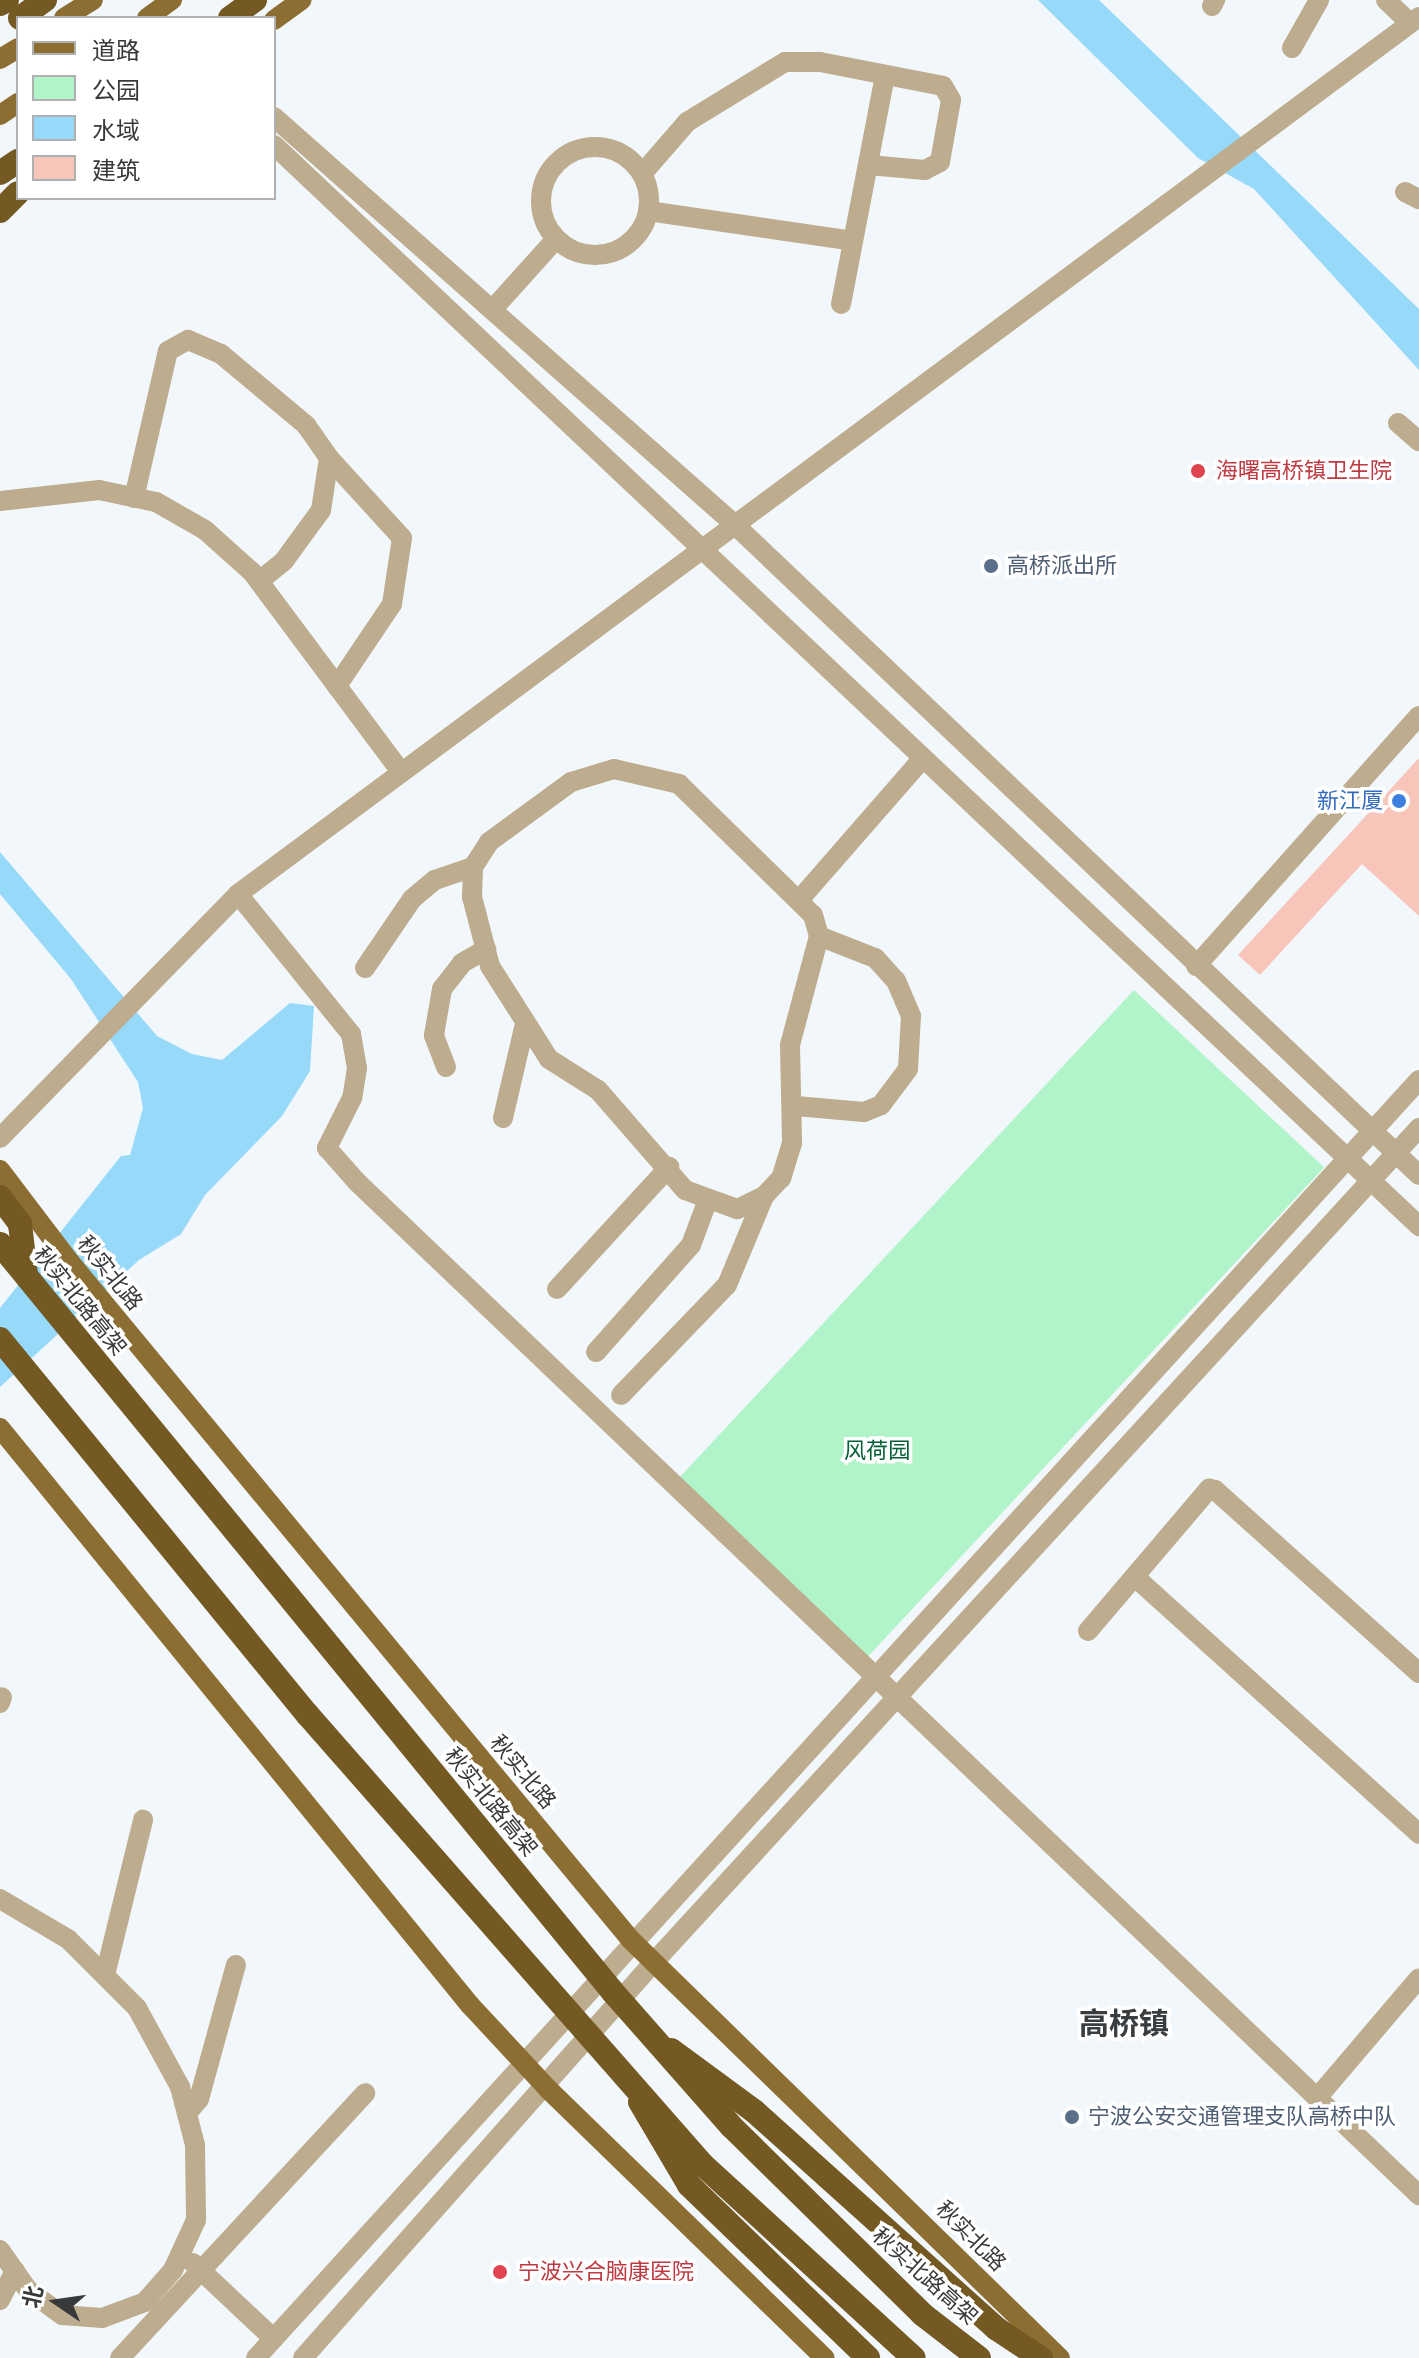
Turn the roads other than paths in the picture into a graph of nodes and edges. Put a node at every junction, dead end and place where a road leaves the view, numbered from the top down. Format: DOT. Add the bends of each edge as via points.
graph roads {
  1 [pos="7,0"];
  2 [pos="45,0"];
  3 [pos="93,0"];
  4 [pos="172,0"];
  5 [pos="255,0"];
  6 [pos="302,0"];
  7 [pos="1319,0"];
  8 [pos="1386,0"];
  9 [pos="0,4"];
  10 [pos="23,16"];
  11 [pos="67,16"];
  12 [pos="150,16"];
  13 [pos="233,16"];
  14 [pos="276,19"];
  15 [pos="1414,20"];
  16 [pos="1292,48"];
  17 [pos="885,75"];
  18 [pos="276,119"];
  19 [pos="276,147"];
  20 [pos="868,165"];
  21 [pos="642,174"];
  22 [pos="16,198"];
  23 [pos="0,211"];
  24 [pos="648,211"];
  25 [pos="556,239"];
  26 [pos="853,241"];
  27 [pos="841,304"];
  28 [pos="492,310"];
  29 [pos="1398,423"];
  30 [pos="1419,441"];
  31 [pos="329,458"];
  32 [pos="134,498"];
  33 [pos="0,501"];
  34 [pos="734,524"];
  35 [pos="702,547"];
  36 [pos="259,581"];
  37 [pos="337,686"];
  38 [pos="1419,716"];
  39 [pos="923,758"];
  40 [pos="401,772"];
  41 [pos="473,867"];
  42 [pos="238,894"];
  43 [pos="800,899"];
  44 [pos="819,936"];
  45 [pos="486,949"];
  46 [pos="1196,966"];
  47 [pos="365,968"];
  48 [pos="524,1028"];
  49 [pos="446,1067"];
  50 [pos="1419,1080"];
  51 [pos="796,1106"];
  52 [pos="503,1118"];
  53 [pos="1419,1128"];
  54 [pos="1372,1133"];
  55 [pos="0,1138"];
  56 [pos="1395,1155"];
  57 [pos="1346,1163"];
  58 [pos="669,1167"];
  59 [pos="0,1170"];
  60 [pos="1419,1175"];
  61 [pos="1368,1184"];
  62 [pos="764,1196"];
  63 [pos="0,1197"];
  64 [pos="707,1202"];
  65 [pos="1419,1226"];
  66 [pos="0,1244"];
  67 [pos="26,1275"];
  68 [pos="557,1289"];
  69 [pos="0,1339"];
  70 [pos="596,1352"];
  71 [pos="621,1395"];
  72 [pos="0,1428"];
  73 [pos="1135,1577"];
  74 [pos="1088,1631"];
  75 [pos="1419,1673"];
  76 [pos="876,1683"];
  77 [pos="898,1702"];
  78 [pos="143,1820"];
  79 [pos="1419,1834"];
  80 [pos="0,1899"];
  81 [pos="631,1940"];
  82 [pos="654,1962"];
  83 [pos="236,1965"];
  84 [pos="105,1975"];
  85 [pos="1419,1978"];
  86 [pos="650,2035"];
  87 [pos="523,2061"];
  88 [pos="621,2071"];
  89 [pos="548,2089"];
  90 [pos="365,2093"];
  91 [pos="1317,2098"];
  92 [pos="187,2113"];
  93 [pos="1419,2195"];
  94 [pos="0,2250"];
  95 [pos="181,2252"];
  96 [pos="15,2271"];
  97 [pos="201,2271"];
  98 [pos="0,2300"];
  99 [pos="273,2338"];
  100 [pos="120,2358"];
  101 [pos="256,2358"];
  102 [pos="303,2358"];
  103 [pos="825,2358"];
  104 [pos="868,2358"];
  105 [pos="914,2358"];
  106 [pos="979,2358"];
  107 [pos="1041,2358"];
  108 [pos="1060,2358"];
  1 -- 9 [label="highway"];
  2 -- 10 [label="highway"];
  3 -- 11 [label="main road"];
  4 -- 12 [label="main road"];
  5 -- 13 [label="highway"];
  6 -- 14 [label="main road"];
  7 -- 16 [label="street"];
  8 -- 15 [label="street"];
  15 -- 34 [label="street"];
  17 -- 20 [label="street"];
  17 -- 20 [label="street" via="943,86 951,100 940,162 925,170"];
  17 -- 21 [label="street" via="785,62 687,122"];
  18 -- 28 [label="street"];
  19 -- 35 [label="street"];
  20 -- 26 [label="street"];
  21 -- 24 [label="street"];
  21 -- 25 [label="street" via="612,150 587,147 563,157 542,189 543,216"];
  22 -- 23 [label="highway, bridge"];
  24 -- 25 [label="street" via="637,234 605,254 578,253"];
  24 -- 26 [label="street"];
  25 -- 28 [label="street"];
  26 -- 27 [label="street"];
  28 -- 34 [label="street"];
  29 -- 30 [label="street"];
  31 -- 32 [label="street" via="306,425 221,354 178,341 168,351"];
  31 -- 36 [label="street" via="321,510 284,561"];
  31 -- 37 [label="street" via="402,538 392,604"];
  32 -- 33 [label="street" via="99,490"];
  32 -- 36 [label="street" via="205,530"];
  34 -- 35 [label="street"];
  34 -- 46 [label="street"];
  35 -- 39 [label="street"];
  35 -- 40 [label="street"];
  36 -- 37 [label="street"];
  37 -- 40 [label="street"];
  38 -- 46 [label="street"];
  39 -- 43 [label="street"];
  39 -- 57 [label="street"];
  40 -- 42 [label="street"];
  41 -- 43 [label="street" via="489,842 538,801 614,769 679,784"];
  41 -- 45 [label="street" via="472,897"];
  41 -- 47 [label="street" via="435,880 412,899"];
  42 -- 55 [label="street"];
  42 -- 76 [label="street" via="351,1034 357,1068 352,1098 327,1148"];
  43 -- 44 [label="street"];
  44 -- 51 [label="street" via="790,1045"];
  44 -- 51 [label="street" via="875,958 896,981 911,1016 908,1069 881,1105 864,1112"];
  45 -- 48 [label="street"];
  45 -- 49 [label="street" via="462,963 442,989 434,1035"];
  46 -- 54 [label="street"];
  48 -- 52 [label="street"];
  48 -- 58 [label="street" via="571,1078 598,1090"];
  50 -- 54 [label="street"];
  51 -- 62 [label="street" via="781,1178"];
  53 -- 56 [label="street"];
  54 -- 56 [label="street"];
  54 -- 57 [label="street"];
  56 -- 60 [label="street"];
  56 -- 61 [label="street"];
  57 -- 61 [label="street"];
  57 -- 76 [label="street"];
  58 -- 64 [label="street" via="685,1190"];
  58 -- 68 [label="street"];
  59 -- 81 [label="main road, 秋实北路" via="69,1261"];
  61 -- 65 [label="street"];
  61 -- 77 [label="street"];
  62 -- 64 [label="street" via="737,1209"];
  62 -- 71 [label="street" via="727,1285"];
  63 -- 67 [label="highway" via="20,1224"];
  64 -- 70 [label="street" via="691,1245"];
  66 -- 67 [label="highway, 秋实北路高架, bridge"];
  67 -- 86 [label="highway, 秋实北路高架, bridge"];
  69 -- 88 [label="highway, bridge" via="307,1714"];
  72 -- 87 [label="main road" via="470,2005"];
  73 -- 74 [label="street"];
  73 -- 75 [label="street" via="1209,1489 1215,1490"];
  73 -- 79 [label="street"];
  76 -- 77 [label="street"];
  76 -- 81 [label="street"];
  77 -- 82 [label="street"];
  77 -- 91 [label="street"];
  78 -- 84 [label="street"];
  80 -- 84 [label="street" via="68,1939"];
  81 -- 82 [label="main road, 秋实北路"];
  81 -- 87 [label="street"];
  82 -- 89 [label="street"];
  82 -- 108 [label="main road, 秋实北路"];
  83 -- 92 [label="street" via="199,2099"];
  84 -- 92 [label="street" via="137,2008 180,2087"];
  85 -- 91 [label="street"];
  86 -- 106 [label="highway, 秋实北路高架, bridge" via="731,2126 922,2314"];
  86 -- 107 [label="highway, bridge" via="754,2111 997,2329"];
  87 -- 89 [label="main road"];
  87 -- 99 [label="street"];
  88 -- 104 [label="highway, bridge" via="689,2185"];
  88 -- 105 [label="highway, bridge" via="702,2164"];
  89 -- 102 [label="street"];
  89 -- 103 [label="main road"];
  90 -- 97 [label="street"];
  91 -- 93 [label="street"];
  92 -- 95 [label="street" via="195,2145 196,2220"];
  94 -- 96 [label="street"];
  95 -- 96 [label="street" via="145,2302 102,2318 62,2315 28,2290"];
  95 -- 97 [label="street"];
  96 -- 98 [label="street"];
  97 -- 99 [label="street"];
  97 -- 100 [label="street"];
  99 -- 101 [label="street"];
}
